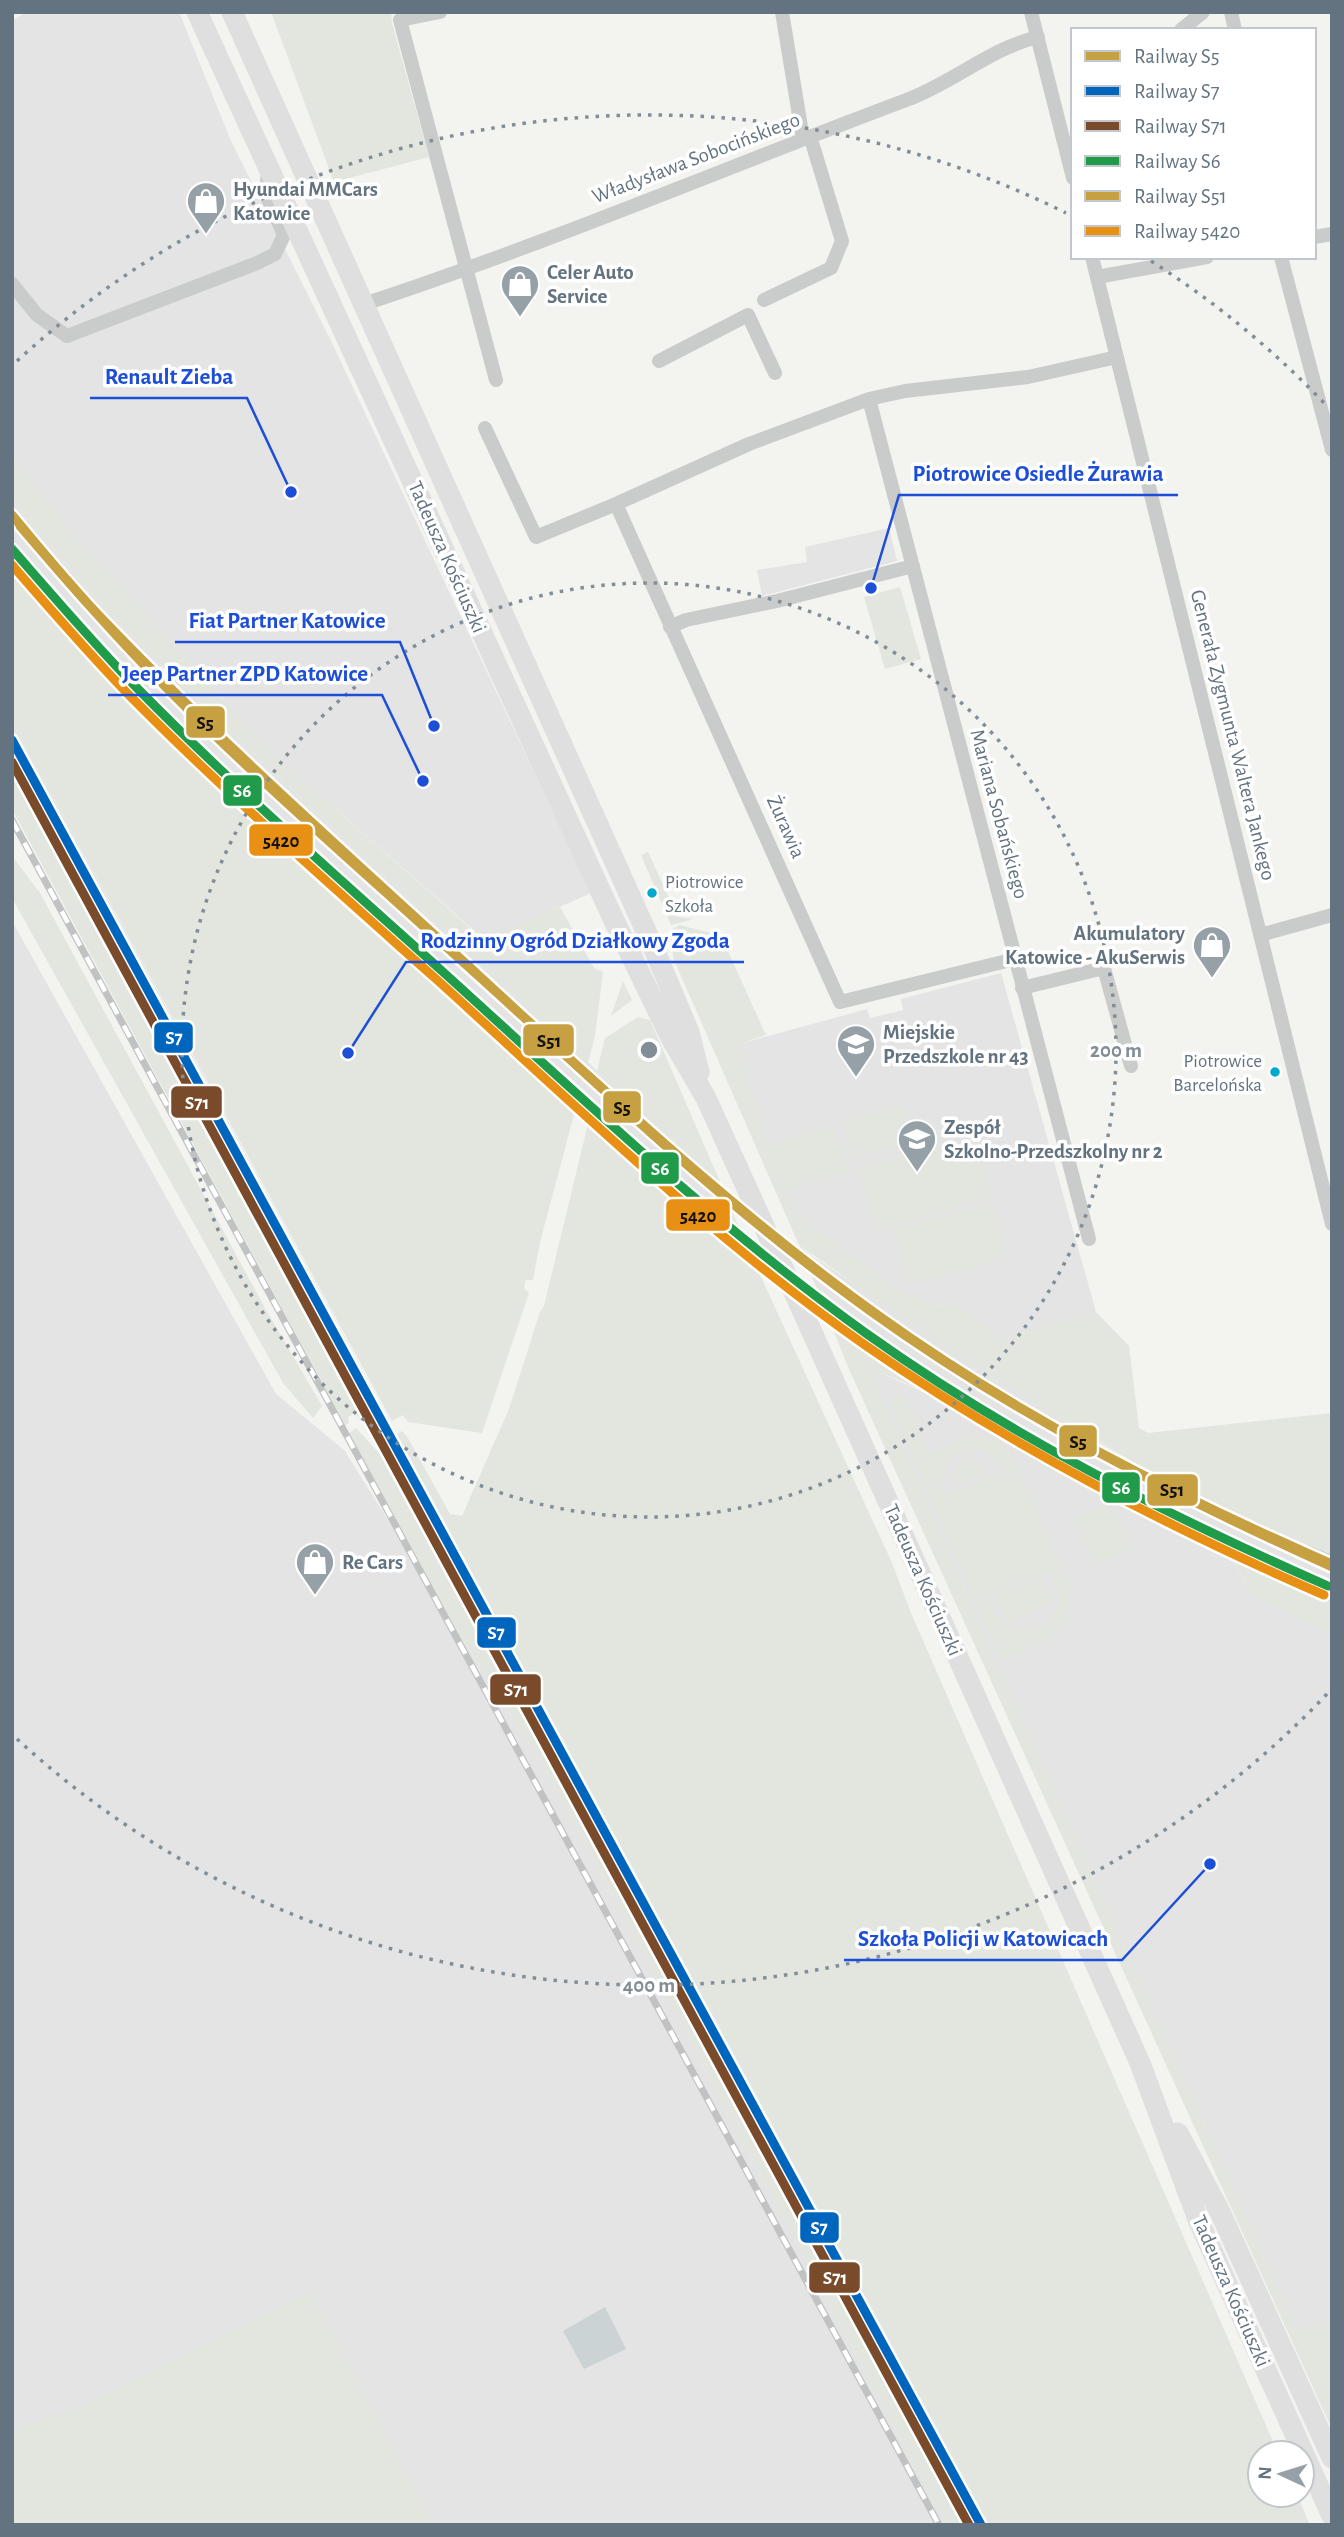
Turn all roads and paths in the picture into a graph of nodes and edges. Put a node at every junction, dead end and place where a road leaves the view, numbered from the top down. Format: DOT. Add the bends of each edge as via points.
graph roads {
  1 [pos="197,12"];
  2 [pos="232,12"];
  3 [pos="440,12"];
  4 [pos="782,12"];
  5 [pos="1031,12"];
  6 [pos="1203,12"];
  7 [pos="1183,28"];
  8 [pos="1038,37"];
  9 [pos="1067,128"];
  10 [pos="806,137"];
  11 [pos="1071,161"];
  12 [pos="268,168"];
  13 [pos="1092,259"];
  14 [pos="1196,259"];
  15 [pos="1282,259"];
  16 [pos="467,271"];
  17 [pos="1097,277"];
  18 [pos="12,284"];
  19 [pos="764,300"];
  20 [pos="364,304"];
  21 [pos="1117,357"];
  22 [pos="659,361"];
  23 [pos="775,373"];
  24 [pos="496,380"];
  25 [pos="869,399"];
  26 [pos="485,428"];
  27 [pos="1332,450"];
  28 [pos="616,505"];
  29 [pos="913,566"];
  30 [pos="670,627"];
  31 [pos="1332,915"];
  32 [pos="1260,935"];
  33 [pos="1015,959"];
  34 [pos="1022,988"];
  35 [pos="1131,1066"];
  36 [pos="706,1098"];
  37 [pos="1332,1224"];
  38 [pos="1089,1239"];
  39 [pos="1140,2063"];
  40 [pos="1332,2458"];
  41 [pos="1332,2515"];
  1 -- 12 [label="main road, Tadeusza Kościuszki"];
  2 -- 20 [label="main road, Tadeusza Kościuszki"];
  3 -- 16 [label="street" via="400,20"];
  4 -- 10 [label="street"];
  5 -- 8 [label="street"];
  6 -- 7 [label="street"];
  8 -- 9 [label="street"];
  8 -- 10 [label="street, Władysława Sobocińskiego" via="1018,42 916,96"];
  9 -- 11 [label="street"];
  10 -- 16 [label="street, Władysława Sobocińskiego"];
  10 -- 19 [label="street" via="842,241 831,268"];
  12 -- 18 [label="street" via="265,194 284,236 275,254 257,263 67,337 37,315"];
  12 -- 36 [label="main road, Tadeusza Kościuszki" via="611,914 672,1040"];
  13 -- 17 [label="street, Generała Zygmunta Waltera Jankego"];
  14 -- 17 [label="street"];
  15 -- 27 [label="street"];
  16 -- 20 [label="street, Władysława Sobocińskiego"];
  16 -- 24 [label="street"];
  17 -- 21 [label="street, Generała Zygmunta Waltera Jankego"];
  20 -- 36 [label="main road, Tadeusza Kościuszki" via="654,949 689,1032"];
  21 -- 25 [label="street" via="1028,377"];
  21 -- 32 [label="street, Generała Zygmunta Waltera Jankego"];
  22 -- 23 [label="street" via="748,315"];
  25 -- 28 [label="street" via="749,444"];
  25 -- 29 [label="street, Mariana Sobańskiego"];
  26 -- 28 [label="street" via="536,537"];
  28 -- 30 [label="street, Żurawia"];
  29 -- 30 [label="street"];
  29 -- 33 [label="street, Mariana Sobańskiego"];
  30 -- 33 [label="street, Żurawia" via="840,1002"];
  31 -- 32 [label="street"];
  32 -- 37 [label="street, Generała Zygmunta Waltera Jankego"];
  33 -- 34 [label="street, Mariana Sobańskiego"];
  34 -- 35 [label="street" via="1104,968"];
  34 -- 38 [label="street, Mariana Sobańskiego"];
  36 -- 39 [label="main road, Tadeusza Kościuszki"];
  39 -- 40 [label="main road, Tadeusza Kościuszki" via="1220,2212"];
  39 -- 41 [label="main road, Tadeusza Kościuszki" via="1199,2222"];
}
